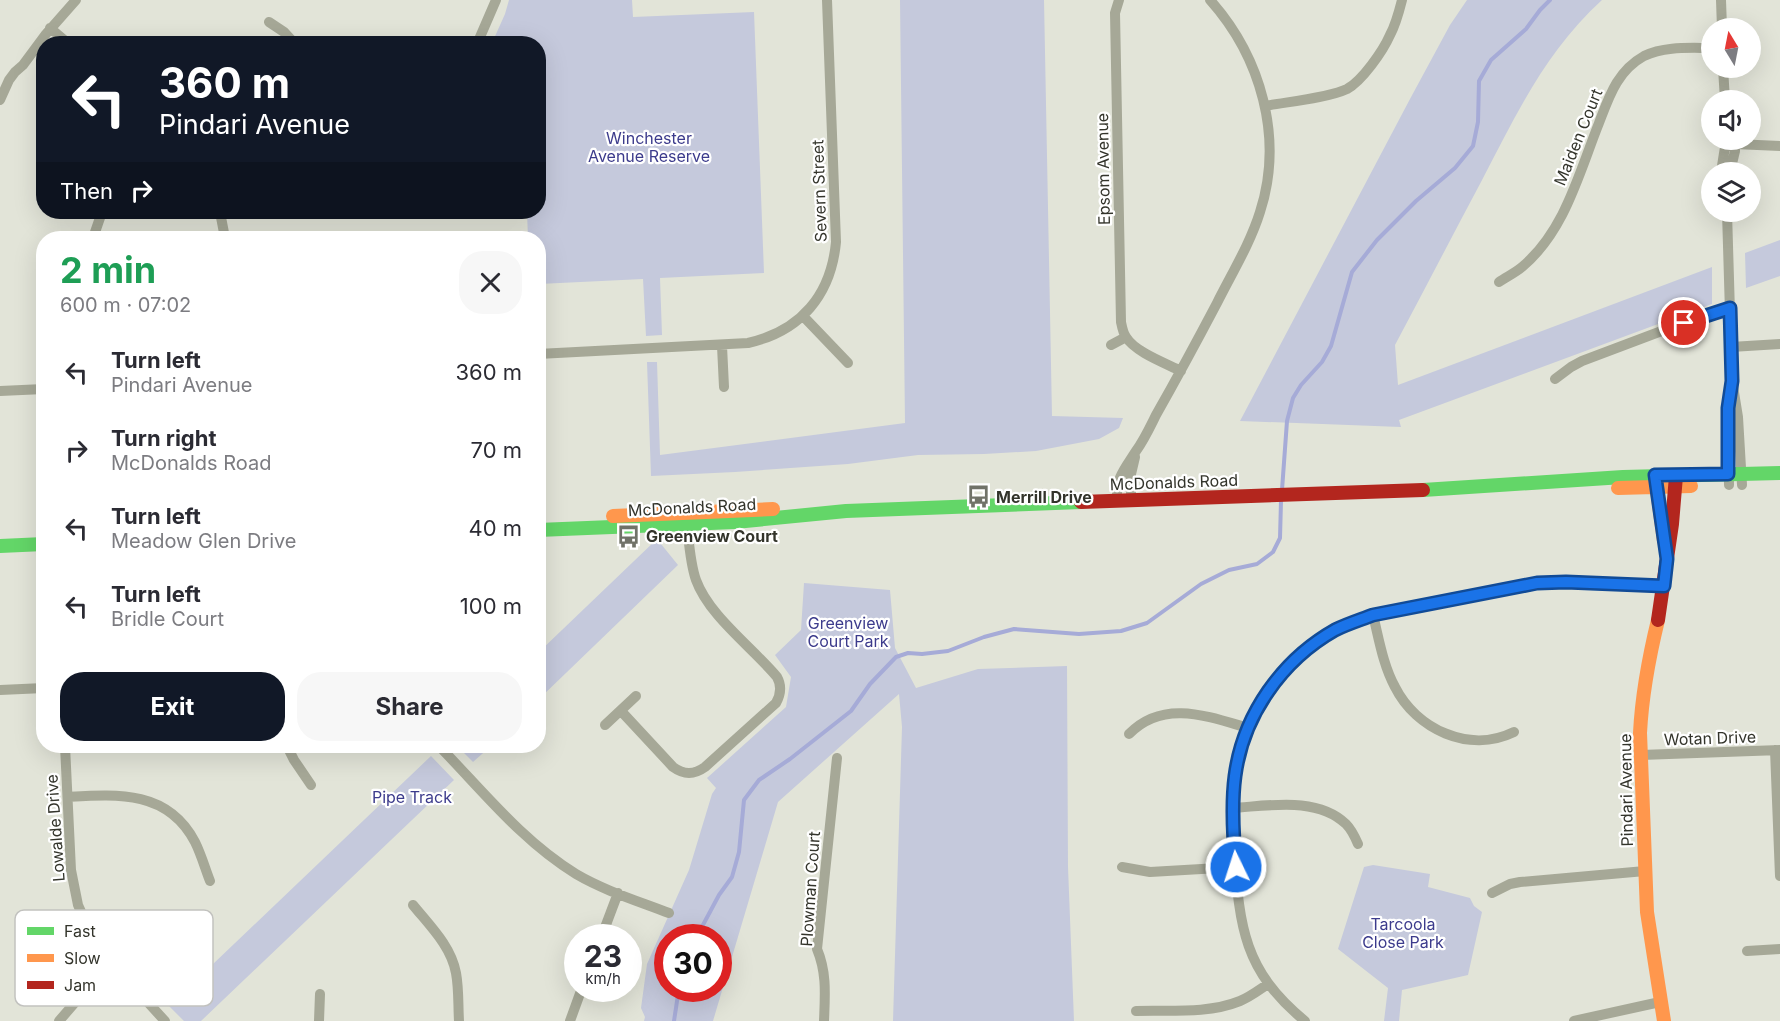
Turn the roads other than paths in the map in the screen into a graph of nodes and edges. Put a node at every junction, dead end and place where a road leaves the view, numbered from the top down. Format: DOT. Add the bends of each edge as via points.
graph roads {
  1 [pos="76,0"];
  2 [pos="494,0"];
  3 [pos="827,0"];
  4 [pos="1119,0"];
  5 [pos="1210,0"];
  6 [pos="1402,0"];
  7 [pos="1721,0"];
  8 [pos="1722,18"];
  9 [pos="268,22"];
  10 [pos="48,31"];
  11 [pos="44,36"];
  12 [pos="52,36"];
  13 [pos="56,36"];
  14 [pos="288,36"];
  15 [pos="480,36"];
  16 [pos="36,47"];
  17 [pos="1701,48"];
  18 [pos="0,102"];
  19 [pos="1265,106"];
  20 [pos="1761,145"];
  21 [pos="1777,146"];
  22 [pos="1727,222"];
  23 [pos="1498,282"];
  24 [pos="1730,308"];
  25 [pos="803,316"];
  26 [pos="1126,337"];
  27 [pos="1780,344"];
  28 [pos="1111,345"];
  29 [pos="722,346"];
  30 [pos="1731,347"];
  31 [pos="546,354"];
  32 [pos="848,363"];
  33 [pos="1181,371"];
  34 [pos="1555,379"];
  35 [pos="724,387"];
  36 [pos="36,389"];
  37 [pos="0,391"];
  38 [pos="1137,451"];
  39 [pos="1780,473"];
  40 [pos="1735,479"];
  41 [pos="1656,481"];
  42 [pos="1676,481"];
  43 [pos="1780,483"];
  44 [pos="1117,500"];
  45 [pos="1131,500"];
  46 [pos="691,520"];
  47 [pos="546,522"];
  48 [pos="546,529"];
  49 [pos="36,544"];
  50 [pos="0,546"];
  51 [pos="36,555"];
  52 [pos="0,557"];
  53 [pos="1667,559"];
  54 [pos="1664,586"];
  55 [pos="1373,615"];
  56 [pos="36,688"];
  57 [pos="0,690"];
  58 [pos="636,696"];
  59 [pos="621,711"];
  60 [pos="605,725"];
  61 [pos="1248,728"];
  62 [pos="1514,732"];
  63 [pos="1129,734"];
  64 [pos="1778,750"];
  65 [pos="65,753"];
  66 [pos="290,753"];
  67 [pos="446,753"];
  68 [pos="1641,755"];
  69 [pos="837,758"];
  70 [pos="311,785"];
  71 [pos="68,797"];
  72 [pos="1232,808"];
  73 [pos="1358,844"];
  74 [pos="1122,867"];
  75 [pos="1236,867"];
  76 [pos="1645,871"];
  77 [pos="1780,876"];
  78 [pos="210,881"];
  79 [pos="618,893"];
  80 [pos="1492,893"];
  81 [pos="413,905"];
  82 [pos="80,910"];
  83 [pos="669,913"];
  84 [pos="606,924"];
  85 [pos="1780,949"];
  86 [pos="1747,951"];
  87 [pos="1268,984"];
  88 [pos="320,994"];
  89 [pos="577,1002"];
  90 [pos="1660,1002"];
  91 [pos="72,1006"];
  92 [pos="151,1006"];
  93 [pos="1136,1011"];
  94 [pos="59,1021"];
  95 [pos="165,1021"];
  96 [pos="319,1021"];
  97 [pos="459,1021"];
  98 [pos="570,1021"];
  99 [pos="824,1021"];
  100 [pos="1305,1021"];
  101 [pos="1574,1021"];
  102 [pos="1664,1021"];
  1 -- 10 [label="street"];
  2 -- 15 [label="street"];
  3 -- 25 [label="street, Severn Street" via="836,242 827,282"];
  4 -- 26 [label="street, Epsom Avenue" via="1115,13 1120,311"];
  5 -- 19 [label="street" via="1224,15 1253,66"];
  6 -- 19 [label="street" via="1385,45 1352,86"];
  7 -- 8 [label="street"];
  9 -- 14 [label="street"];
  10 -- 11 [label="street"];
  10 -- 12 [label="street"];
  10 -- 13 [label="street"];
  16 -- 18 [label="street"];
  17 -- 23 [label="street, Maiden Court" via="1670,49 1646,55 1619,77 1559,221 1543,246 1515,273"];
  19 -- 33 [label="street" via="1270,151 1261,210"];
  20 -- 21 [label="street"];
  22 -- 24 [label="street"];
  24 -- 30 [label="street"];
  24 -- 34 [label="street" via="1582,362"];
  25 -- 29 [label="street, Severn Street" via="768,338"];
  25 -- 32 [label="street"];
  26 -- 28 [label="street"];
  26 -- 33 [label="street" via="1140,350"];
  27 -- 30 [label="street"];
  29 -- 31 [label="street, Severn Street"];
  29 -- 35 [label="street"];
  30 -- 40 [label="street" via="1728,408"];
  33 -- 38 [label="street"];
  36 -- 37 [label="street"];
  38 -- 44 [label="street" via="1119,476"];
  38 -- 45 [label="street" via="1131,474"];
  39 -- 40 [label="main road, McDonalds Road"];
  40 -- 42 [label="main road, McDonalds Road"];
  40 -- 43 [label="main road, McDonalds Road"];
  41 -- 42 [label="main road, McDonalds Road"];
  41 -- 45 [label="main road, McDonalds Road" via="1526,482 1467,488"];
  41 -- 53 [label="main road, Pindari Avenue"];
  42 -- 53 [label="main road, Pindari Avenue"];
  44 -- 45 [label="main road, McDonalds Road"];
  44 -- 46 [label="main road, McDonalds Road"];
  46 -- 47 [label="main road, McDonalds Road"];
  46 -- 48 [label="main road, McDonalds Road"];
  46 -- 59 [label="street" via="692,561 701,592 777,677 780,697 700,771 689,773 673,767"];
  49 -- 50 [label="main road"];
  51 -- 52 [label="main road"];
  53 -- 54 [label="main road, Pindari Avenue"];
  54 -- 55 [label="street" via="1537,583"];
  54 -- 68 [label="main road, Pindari Avenue" via="1641,710"];
  55 -- 61 [label="street" via="1337,629 1304,651 1278,678"];
  55 -- 62 [label="street" via="1395,688 1422,720 1446,734 1471,740 1499,739"];
  56 -- 57 [label="street"];
  58 -- 59 [label="street"];
  59 -- 60 [label="street"];
  61 -- 63 [label="street" via="1199,714 1172,713 1153,716"];
  61 -- 72 [label="street" via="1235,774"];
  64 -- 68 [label="street, Wotan Drive"];
  64 -- 77 [label="street"];
  65 -- 71 [label="street, Lowalde Drive"];
  66 -- 70 [label="street"];
  67 -- 79 [label="street" via="542,850 578,875"];
  68 -- 76 [label="main road, Pindari Avenue"];
  69 -- 99 [label="street, Plowman Court" via="817,949 825,972"];
  71 -- 78 [label="street" via="129,796 157,805 187,830"];
  71 -- 82 [label="street, Lowalde Drive" via="71,870"];
  72 -- 73 [label="street" via="1296,806 1321,810 1347,825"];
  72 -- 75 [label="street"];
  74 -- 75 [label="street" via="1150,873"];
  75 -- 87 [label="street" via="1245,938"];
  76 -- 80 [label="street" via="1520,882"];
  76 -- 90 [label="main road, Pindari Avenue"];
  79 -- 83 [label="street"];
  79 -- 84 [label="street"];
  81 -- 97 [label="street" via="441,938 452,959"];
  85 -- 86 [label="street"];
  87 -- 93 [label="street" via="1238,1002 1220,1006"];
  87 -- 100 [label="street"];
  88 -- 96 [label="street"];
  89 -- 98 [label="street"];
  90 -- 101 [label="street"];
  90 -- 102 [label="main road, Pindari Avenue"];
  91 -- 94 [label="street"];
  92 -- 95 [label="street, Lowalde Drive"];
}
